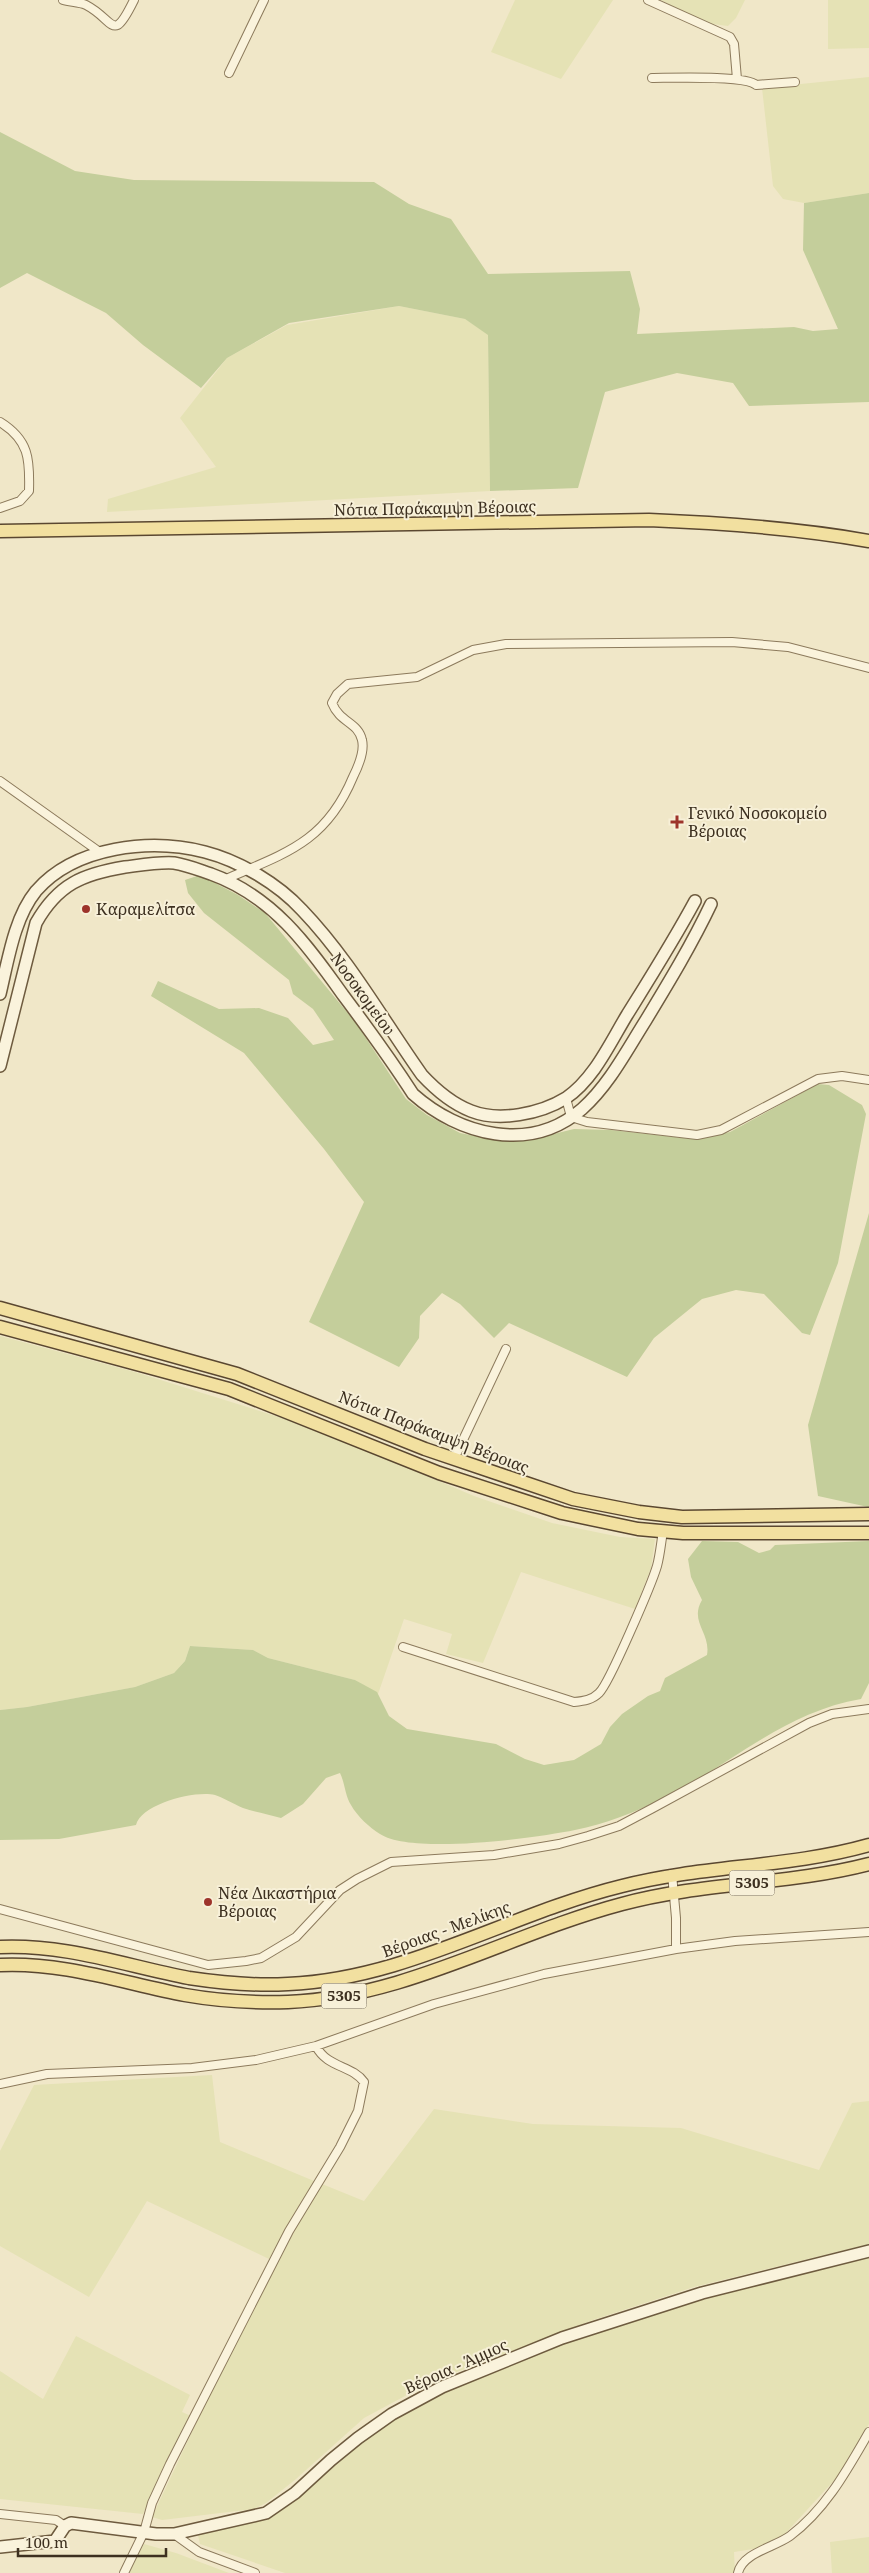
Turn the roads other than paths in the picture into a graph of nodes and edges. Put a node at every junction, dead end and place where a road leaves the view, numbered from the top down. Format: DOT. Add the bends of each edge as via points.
graph roads {
  1 [pos="63,0"];
  2 [pos="134,0"];
  3 [pos="264,0"];
  4 [pos="653,1"];
  5 [pos="229,73"];
  6 [pos="652,78"];
  7 [pos="737,79"];
  8 [pos="795,82"];
  9 [pos="0,422"];
  10 [pos="0,508"];
  11 [pos="0,531"];
  12 [pos="869,541"];
  13 [pos="869,668"];
  14 [pos="0,781"];
  15 [pos="101,853"];
  16 [pos="246,870"];
  17 [pos="226,879"];
  18 [pos="695,901"];
  19 [pos="711,904"];
  20 [pos="4,964"];
  21 [pos="0,994"];
  22 [pos="0,1066"];
  23 [pos="869,1080"];
  24 [pos="566,1098"];
  25 [pos="570,1117"];
  26 [pos="0,1308"];
  27 [pos="0,1327"];
  28 [pos="506,1349"];
  29 [pos="454,1459"];
  30 [pos="869,1514"];
  31 [pos="662,1531"];
  32 [pos="869,1533"];
  33 [pos="403,1647"];
  34 [pos="869,1709"];
  35 [pos="869,1845"];
  36 [pos="869,1864"];
  37 [pos="672,1874"];
  38 [pos="675,1892"];
  39 [pos="0,1909"];
  40 [pos="869,1932"];
  41 [pos="0,1947"];
  42 [pos="676,1949"];
  43 [pos="0,1965"];
  44 [pos="316,2046"];
  45 [pos="0,2084"];
  46 [pos="869,2251"];
  47 [pos="869,2432"];
  48 [pos="0,2514"];
  49 [pos="65,2526"];
  50 [pos="144,2532"];
  51 [pos="174,2534"];
  52 [pos="0,2547"];
  53 [pos="124,2573"];
  54 [pos="255,2573"];
  55 [pos="738,2573"];
  1 -- 2 [label="street" via="85,5 110,26 123,22"];
  3 -- 5 [label="street"];
  4 -- 7 [label="street" via="730,37 734,44"];
  6 -- 7 [label="street"];
  7 -- 8 [label="street" via="756,85"];
  9 -- 10 [label="street" via="14,431 30,464 29,492 20,501"];
  11 -- 12 [label="main road, Νότια Παράκαμψη Βέροιας" via="649,520 753,525"];
  13 -- 16 [label="street" via="788,647 732,642 506,644 473,650 417,677 348,684 332,703 337,714 356,728 363,741 361,760 347,793 326,824 303,844"];
  14 -- 15 [label="street"];
  15 -- 16 [label="street, Νοσοκομείου" via="149,846 178,847 224,858"];
  15 -- 20 [label="street, Νοσοκομείου" via="84,858 51,877 35,892"];
  16 -- 17 [label="street"];
  16 -- 24 [label="street, Νοσοκομείου" via="284,894 328,939 433,1087 470,1110 493,1116 534,1111"];
  17 -- 22 [label="street, Νοσοκομείου" via="174,863 146,864 96,873 60,891 46,904 36,923"];
  17 -- 25 [label="street, Νοσοκομείου" via="280,915 307,945 413,1094 431,1110 463,1127 503,1135 524,1135"];
  18 -- 24 [label="street, Νοσοκομείου" via="593,1070"];
  19 -- 25 [label="street, Νοσοκομείου" via="671,979 601,1088"];
  20 -- 21 [label="street, Νοσοκομείου"];
  23 -- 25 [label="street" via="842,1076 818,1079 721,1130 697,1135 586,1122"];
  24 -- 25 [label="street"];
  26 -- 29 [label="main road, Νότια Παράκαμψη Βέροιας" via="237,1374"];
  27 -- 31 [label="main road, Νότια Παράκαμψη Βέροιας" via="229,1389 439,1473 562,1513"];
  28 -- 29 [label="street"];
  29 -- 30 [label="main road, Νότια Παράκαμψη Βέροιας" via="573,1499 639,1512 682,1517"];
  31 -- 32 [label="main road, Νότια Παράκαμψη Βέροιας"];
  31 -- 33 [label="street" via="651,1582 606,1683 587,1701 574,1702"];
  34 -- 39 [label="street" via="832,1714 810,1723 619,1826 588,1836 494,1855 391,1862 340,1890 296,1937 261,1958 246,1962 208,1965"];
  35 -- 37 [label="main road, Βέροιας - Μελίκης / 5305" via="823,1856"];
  36 -- 38 [label="main road, Βέροιας - Μελίκης / 5305" via="814,1875"];
  37 -- 38 [label="street"];
  37 -- 41 [label="main road, Βέροιας - Μελίκης / 5305" via="554,1906 391,1968 316,1982 235,1984 187,1977 57,1948"];
  38 -- 42 [label="street"];
  38 -- 43 [label="main road, Βέροιας - Μελίκης / 5305" via="562,1922 411,1980 319,1999 233,2001 184,1995 55,1966"];
  40 -- 42 [label="street" via="735,1941"];
  42 -- 44 [label="street" via="512,1982 434,2004"];
  44 -- 45 [label="street" via="283,2056 223,2066 79,2071 39,2075"];
  44 -- 50 [label="street" via="322,2058 364,2082 358,2110 340,2148 289,2231 170,2464 152,2503"];
  46 -- 51 [label="street, Βέροια - Άμμος" via="702,2292 562,2338 452,2383 392,2414 266,2513"];
  47 -- 55 [label="street" via="842,2481 814,2513 789,2537 744,2562"];
  48 -- 49 [label="street" via="56,2520"];
  49 -- 50 [label="street, Βέροια - Άμμος" via="81,2523"];
  49 -- 52 [label="street" via="56,2541"];
  50 -- 51 [label="street, Βέροια - Άμμος"];
  50 -- 53 [label="street"];
  51 -- 54 [label="street" via="199,2552"];
}
